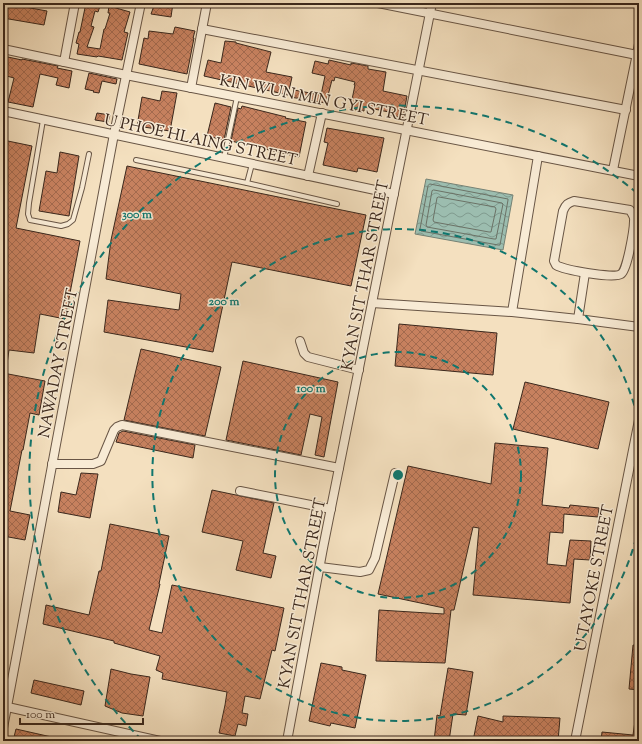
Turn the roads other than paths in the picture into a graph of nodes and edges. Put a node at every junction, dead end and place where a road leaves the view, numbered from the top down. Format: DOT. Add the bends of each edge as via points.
graph roads {
  1 [pos="75,3"];
  2 [pos="141,3"];
  3 [pos="207,3"];
  4 [pos="378,3"];
  5 [pos="432,3"];
  6 [pos="430,13"];
  7 [pos="202,29"];
  8 [pos="639,44"];
  9 [pos="3,49"];
  10 [pos="637,55"];
  11 [pos="64,62"];
  12 [pos="418,70"];
  13 [pos="126,75"];
  14 [pos="192,88"];
  15 [pos="237,96"];
  16 [pos="626,110"];
  17 [pos="3,112"];
  18 [pos="322,113"];
  19 [pos="43,120"];
  20 [pos="407,130"];
  21 [pos="114,134"];
  22 [pos="89,154"];
  23 [pos="538,156"];
  24 [pos="224,158"];
  25 [pos="136,160"];
  26 [pos="252,164"];
  27 [pos="613,170"];
  28 [pos="308,176"];
  29 [pos="639,176"];
  30 [pos="247,183"];
  31 [pos="394,194"];
  32 [pos="337,204"];
  33 [pos="635,245"];
  34 [pos="585,273"];
  35 [pos="372,303"];
  36 [pos="512,312"];
  37 [pos="578,319"];
  38 [pos="639,327"];
  39 [pos="300,341"];
  40 [pos="359,370"];
  41 [pos="639,420"];
  42 [pos="52,464"];
  43 [pos="339,468"];
  44 [pos="395,473"];
  45 [pos="240,491"];
  46 [pos="331,509"];
  47 [pos="320,567"];
  48 [pos="5,707"];
  49 [pos="3,728"];
  50 [pos="160,741"];
  51 [pos="287,741"];
  52 [pos="575,741"];
  1 -- 11 [label="street"];
  2 -- 13 [label="street, NAWADAY STREET"];
  3 -- 7 [label="street"];
  4 -- 6 [label="street"];
  5 -- 6 [label="street, KYAN SIT THAR STREET"];
  6 -- 10 [label="street"];
  6 -- 12 [label="street, KYAN SIT THAR STREET"];
  7 -- 12 [label="street"];
  7 -- 14 [label="street"];
  8 -- 10 [label="street"];
  9 -- 11 [label="street, KIN WUN MIN GYI STREET"];
  10 -- 16 [label="street"];
  11 -- 13 [label="street, KIN WUN MIN GYI STREET"];
  12 -- 16 [label="street"];
  12 -- 20 [label="street, KYAN SIT THAR STREET"];
  13 -- 14 [label="street, KIN WUN MIN GYI STREET"];
  13 -- 21 [label="street, NAWADAY STREET"];
  14 -- 15 [label="street, KIN WUN MIN GYI STREET"];
  15 -- 18 [label="street, KIN WUN MIN GYI STREET"];
  15 -- 24 [label="lane"];
  16 -- 27 [label="street"];
  17 -- 19 [label="street, U PHOE HLAING STREET"];
  18 -- 20 [label="street, KIN WUN MIN GYI STREET"];
  18 -- 28 [label="street"];
  19 -- 21 [label="street, U PHOE HLAING STREET"];
  19 -- 22 [label="lane" via="28,203 30,220 61,226 73,220"];
  20 -- 23 [label="street, KIN WUN MIN GYI STREET"];
  20 -- 31 [label="street, KYAN SIT THAR STREET"];
  21 -- 24 [label="street, U PHOE HLAING STREET"];
  21 -- 42 [label="street, NAWADAY STREET"];
  23 -- 27 [label="street, KIN WUN MIN GYI STREET"];
  23 -- 36 [label="street"];
  24 -- 26 [label="street, U PHOE HLAING STREET"];
  25 -- 30 [label="lane"];
  26 -- 28 [label="street, U PHOE HLAING STREET"];
  26 -- 30 [label="lane"];
  27 -- 29 [label="street, KIN WUN MIN GYI STREET"];
  28 -- 31 [label="street, U PHOE HLAING STREET"];
  30 -- 32 [label="lane"];
  31 -- 35 [label="street, KYAN SIT THAR STREET"];
  33 -- 34 [label="street" via="622,274 617,276"];
  33 -- 34 [label="street" via="635,220 630,210 574,201 568,203 565,206 554,261 560,268"];
  34 -- 37 [label="street"];
  35 -- 36 [label="street"];
  35 -- 40 [label="street, KYAN SIT THAR STREET"];
  36 -- 37 [label="street"];
  37 -- 38 [label="street"];
  39 -- 40 [label="street" via="308,357"];
  40 -- 43 [label="street, KYAN SIT THAR STREET"];
  41 -- 52 [label="street, U TAYOKE STREET"];
  42 -- 43 [label="street" via="94,464 101,461 114,430 122,426"];
  42 -- 48 [label="street, NAWADAY STREET"];
  43 -- 46 [label="street, KYAN SIT THAR STREET"];
  44 -- 47 [label="street" via="375,558 369,570 360,572"];
  45 -- 46 [label="street"];
  46 -- 47 [label="street, KYAN SIT THAR STREET"];
  47 -- 51 [label="street, KYAN SIT THAR STREET"];
  48 -- 49 [label="street, NAWADAY STREET"];
  48 -- 50 [label="street"];
}
